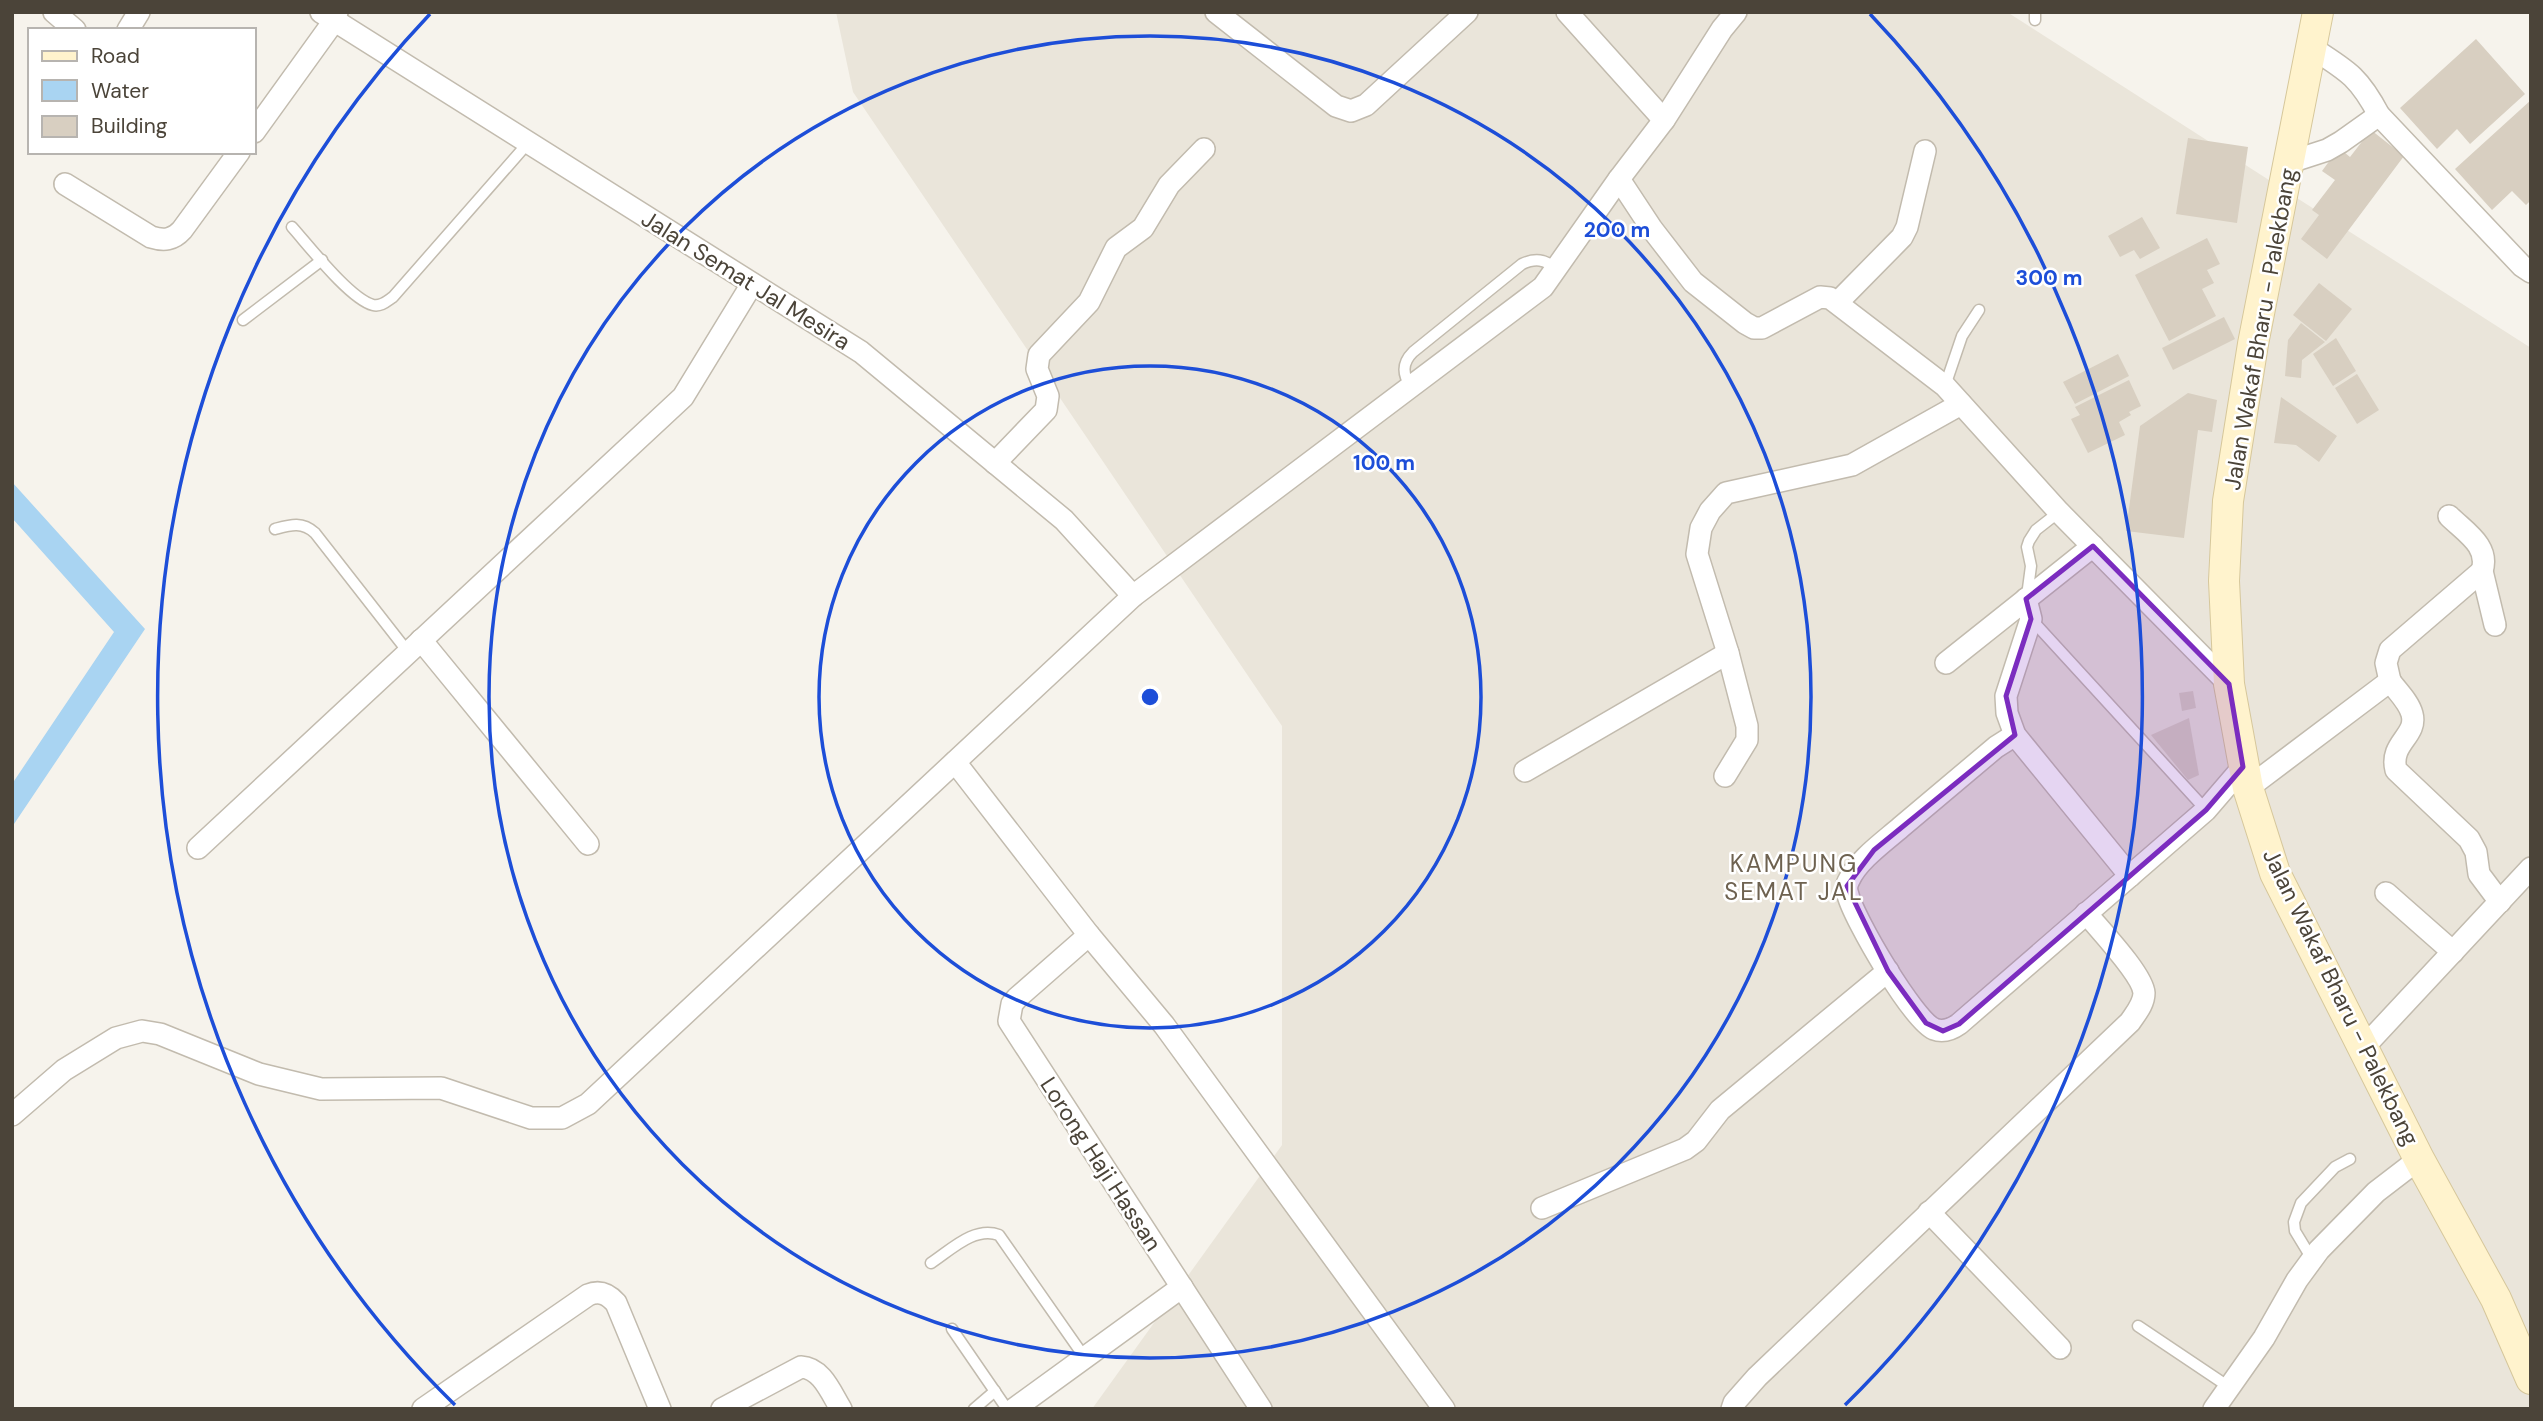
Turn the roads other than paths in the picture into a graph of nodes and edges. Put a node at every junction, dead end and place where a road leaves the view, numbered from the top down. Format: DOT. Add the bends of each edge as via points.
graph roads {
  1 [pos="54,12"];
  2 [pos="139,12"];
  3 [pos="1216,12"];
  4 [pos="1467,12"];
  5 [pos="1567,12"];
  6 [pos="1736,12"];
  7 [pos="2318,12"];
  8 [pos="331,15"];
  9 [pos="73,28"];
  10 [pos="129,28"];
  11 [pos="2312,48"];
  12 [pos="2379,115"];
  13 [pos="1664,120"];
  14 [pos="256,129"];
  15 [pos="528,143"];
  16 [pos="1204,149"];
  17 [pos="1924,151"];
  18 [pos="238,154"];
  19 [pos="2290,162"];
  20 [pos="1619,179"];
  21 [pos="65,184"];
  22 [pos="292,227"];
  23 [pos="322,260"];
  24 [pos="1556,270"];
  25 [pos="2531,272"];
  26 [pos="752,284"];
  27 [pos="1838,302"];
  28 [pos="1979,310"];
  29 [pos="243,320"];
  30 [pos="1945,386"];
  31 [pos="1411,387"];
  32 [pos="1961,404"];
  33 [pos="995,463"];
  34 [pos="2059,512"];
  35 [pos="2449,516"];
  36 [pos="275,529"];
  37 [pos="2093,546"];
  38 [pos="2482,571"];
  39 [pos="1133,596"];
  40 [pos="2029,609"];
  41 [pos="2494,625"];
  42 [pos="415,646"];
  43 [pos="1728,653"];
  44 [pos="1946,663"];
  45 [pos="2390,681"];
  46 [pos="2229,684"];
  47 [pos="2015,735"];
  48 [pos="955,762"];
  49 [pos="1525,771"];
  50 [pos="1725,776"];
  51 [pos="2246,778"];
  52 [pos="2206,810"];
  53 [pos="588,844"];
  54 [pos="198,848"];
  55 [pos="2531,868"];
  56 [pos="2130,876"];
  57 [pos="2386,893"];
  58 [pos="2500,902"];
  59 [pos="2086,913"];
  60 [pos="1089,935"];
  61 [pos="2453,952"];
  62 [pos="1888,971"];
  63 [pos="2364,1047"];
  64 [pos="12,1115"];
  65 [pos="2350,1159"];
  66 [pos="2419,1159"];
  67 [pos="1542,1208"];
  68 [pos="1929,1212"];
  69 [pos="2312,1259"];
  70 [pos="931,1263"];
  71 [pos="1182,1287"];
  72 [pos="2138,1326"];
  73 [pos="951,1329"];
  74 [pos="2060,1348"];
  75 [pos="1084,1358"];
  76 [pos="2531,1380"];
  77 [pos="2230,1387"];
  78 [pos="995,1391"];
  79 [pos="2216,1408"];
  80 [pos="423,1409"];
  81 [pos="660,1409"];
  82 [pos="722,1409"];
  83 [pos="841,1409"];
  84 [pos="974,1409"];
  85 [pos="1007,1409"];
  86 [pos="1014,1409"];
  87 [pos="1261,1409"];
  88 [pos="1444,1409"];
  89 [pos="1732,1409"];
  1 -- 9 [label="street"];
  2 -- 10 [label="street"];
  3 -- 4 [label="street" via="1336,106 1351,111 1366,105"];
  5 -- 13 [label="street"];
  6 -- 13 [label="street"];
  7 -- 11 [label="main road, Jalan Wakaf Bharu - Palekbang"];
  8 -- 14 [label="street"];
  8 -- 15 [label="street, Jalan Semat Jal Mesira"];
  11 -- 12 [label="street" via="2348,71 2366,90"];
  11 -- 19 [label="main road, Jalan Wakaf Bharu - Palekbang"];
  12 -- 19 [label="street" via="2327,150"];
  12 -- 25 [label="street"];
  13 -- 20 [label="street"];
  15 -- 23 [label="lane" via="386,303 372,305 353,293"];
  15 -- 26 [label="street, Jalan Semat Jal Mesira"];
  16 -- 33 [label="street" via="1166,189 1143,228 1113,251 1089,302 1039,355 1037,369 1048,396 1046,410"];
  17 -- 27 [label="street" via="1902,237"];
  18 -- 21 [label="street" via="182,230 168,240 152,237"];
  19 -- 46 [label="main road, Jalan Wakaf Bharu - Palekbang" via="2253,344 2228,501 2224,581"];
  20 -- 24 [label="street"];
  20 -- 27 [label="street" via="1693,282 1754,328 1772,325 1820,298"];
  22 -- 23 [label="lane"];
  23 -- 29 [label="lane"];
  24 -- 31 [label="street" via="1543,287"];
  24 -- 31 [label="lane" via="1545,261 1522,264 1407,358 1405,375"];
  26 -- 33 [label="street, Jalan Semat Jal Mesira" via="861,352"];
  26 -- 42 [label="street" via="683,397"];
  27 -- 30 [label="street"];
  28 -- 30 [label="lane" via="1962,337"];
  30 -- 32 [label="street"];
  31 -- 39 [label="street"];
  32 -- 34 [label="street"];
  32 -- 43 [label="street" via="1853,464 1726,493 1710,510 1701,527 1697,554"];
  33 -- 39 [label="street, Jalan Semat Jal Mesira" via="1064,520"];
  34 -- 37 [label="street"];
  34 -- 40 [label="lane" via="2036,530 2027,547"];
  35 -- 38 [label="street" via="2482,549"];
  36 -- 42 [label="lane" via="298,524 315,533"];
  37 -- 40 [label="street"];
  37 -- 46 [label="street"];
  38 -- 41 [label="street"];
  38 -- 45 [label="street" via="2390,650 2386,663"];
  39 -- 48 [label="street"];
  40 -- 44 [label="street"];
  40 -- 47 [label="street" via="2006,696"];
  40 -- 52 [label="lane"];
  42 -- 53 [label="street"];
  42 -- 54 [label="street"];
  43 -- 49 [label="street"];
  43 -- 50 [label="street" via="1747,740"];
  45 -- 51 [label="street"];
  45 -- 58 [label="street" via="2409,706 2413,720 2395,752 2396,770 2469,839 2479,874"];
  46 -- 51 [label="main road, Jalan Wakaf Bharu - Palekbang"];
  47 -- 56 [label="street"];
  47 -- 62 [label="street" via="1874,850 1849,879 1849,899"];
  48 -- 60 [label="street"];
  48 -- 64 [label="street" via="588,1104 562,1118 531,1118 440,1088 321,1089 259,1074 142,1031 116,1038 64,1070"];
  51 -- 52 [label="street"];
  51 -- 63 [label="main road, Jalan Wakaf Bharu - Palekbang" via="2275,873"];
  52 -- 56 [label="street"];
  55 -- 58 [label="street"];
  56 -- 59 [label="street"];
  57 -- 61 [label="street"];
  58 -- 61 [label="street"];
  59 -- 62 [label="street" via="1952,1029 1943,1031 1926,1023"];
  59 -- 68 [label="street" via="2139,977 2144,995 2140,1007 2130,1022"];
  60 -- 71 [label="street, Lorong Haji Hassan" via="1017,998 1009,1021"];
  60 -- 88 [label="street" via="1164,1025"];
  61 -- 63 [label="street"];
  62 -- 67 [label="street" via="1729,1102 1685,1149"];
  63 -- 66 [label="main road, Jalan Wakaf Bharu - Palekbang"];
  65 -- 69 [label="lane" via="2335,1167 2298,1210 2295,1231"];
  66 -- 69 [label="street" via="2376,1192"];
  66 -- 76 [label="main road, Jalan Wakaf Bharu - Palekbang" via="2496,1299"];
  68 -- 74 [label="street"];
  68 -- 89 [label="street" via="1757,1377"];
  69 -- 77 [label="street"];
  70 -- 75 [label="lane" via="974,1235 999,1236"];
  71 -- 75 [label="street"];
  71 -- 87 [label="street, Lorong Haji Hassan"];
  72 -- 77 [label="lane"];
  73 -- 78 [label="lane"];
  75 -- 86 [label="street"];
  77 -- 79 [label="street"];
  78 -- 84 [label="lane"];
  78 -- 85 [label="lane"];
  80 -- 81 [label="street" via="588,1295 598,1293 616,1303"];
  82 -- 83 [label="street" via="801,1367 821,1377"];
}
